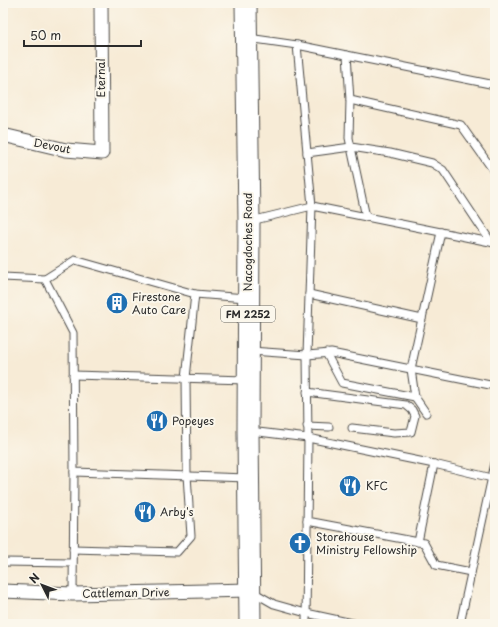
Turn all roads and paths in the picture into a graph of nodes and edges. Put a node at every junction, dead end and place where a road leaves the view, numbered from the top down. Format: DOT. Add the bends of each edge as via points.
graph roads {
  1 [pos="101,3"];
  2 [pos="246,3"];
  3 [pos="246,37"];
  4 [pos="297,45"];
  5 [pos="347,55"];
  6 [pos="495,85"];
  7 [pos="350,100"];
  8 [pos="3,135"];
  9 [pos="351,147"];
  10 [pos="102,152"];
  11 [pos="307,153"];
  12 [pos="495,173"];
  13 [pos="312,206"];
  14 [pos="366,217"];
  15 [pos="249,222"];
  16 [pos="441,232"];
  17 [pos="493,242"];
  18 [pos="3,277"];
  19 [pos="45,279"];
  20 [pos="195,294"];
  21 [pos="309,294"];
  22 [pos="248,298"];
  23 [pos="422,319"];
  24 [pos="248,351"];
  25 [pos="326,354"];
  26 [pos="307,355"];
  27 [pos="411,369"];
  28 [pos="73,375"];
  29 [pos="186,378"];
  30 [pos="248,380"];
  31 [pos="495,386"];
  32 [pos="307,392"];
  33 [pos="415,397"];
  34 [pos="426,413"];
  35 [pos="307,426"];
  36 [pos="329,427"];
  37 [pos="352,428"];
  38 [pos="248,431"];
  39 [pos="308,438"];
  40 [pos="495,463"];
  41 [pos="434,464"];
  42 [pos="74,472"];
  43 [pos="187,475"];
  44 [pos="249,478"];
  45 [pos="492,478"];
  46 [pos="307,521"];
  47 [pos="418,542"];
  48 [pos="73,549"];
  49 [pos="3,562"];
  50 [pos="72,563"];
  51 [pos="471,572"];
  52 [pos="249,590"];
  53 [pos="3,591"];
  54 [pos="73,594"];
  55 [pos="306,613"];
  56 [pos="250,624"];
  57 [pos="306,624"];
  58 [pos="357,624"];
  59 [pos="460,624"];
  1 -- 10 [label="street, Eternal"];
  2 -- 3 [label="main road, Nacogdoches Road / FM 2252"];
  3 -- 4 [label="lane"];
  3 -- 15 [label="main road, Nacogdoches Road / FM 2252"];
  4 -- 5 [label="lane"];
  4 -- 11 [label="lane"];
  5 -- 6 [label="lane"];
  5 -- 7 [label="lane"];
  7 -- 9 [label="lane"];
  7 -- 12 [label="lane" via="461,125"];
  8 -- 10 [label="street, Devout" via="66,150"];
  9 -- 11 [label="lane"];
  9 -- 14 [label="lane"];
  9 -- 17 [label="lane" via="432,163 443,170"];
  11 -- 13 [label="lane"];
  13 -- 14 [label="lane"];
  13 -- 15 [label="lane"];
  13 -- 21 [label="lane"];
  14 -- 16 [label="lane"];
  15 -- 22 [label="main road, Nacogdoches Road / FM 2252"];
  16 -- 17 [label="lane"];
  16 -- 23 [label="lane"];
  18 -- 19 [label="lane"];
  19 -- 20 [label="lane" via="75,260"];
  19 -- 28 [label="lane" via="73,333"];
  20 -- 22 [label="lane"];
  20 -- 29 [label="lane"];
  21 -- 23 [label="lane"];
  21 -- 26 [label="lane"];
  22 -- 24 [label="main road, Nacogdoches Road / FM 2252"];
  23 -- 27 [label="lane"];
  24 -- 26 [label="lane"];
  24 -- 30 [label="main road, Nacogdoches Road / FM 2252"];
  25 -- 26 [label="lane"];
  25 -- 27 [label="lane"];
  25 -- 33 [label="lane" via="342,383"];
  26 -- 32 [label="lane"];
  27 -- 31 [label="lane"];
  27 -- 33 [label="lane"];
  28 -- 29 [label="lane"];
  28 -- 42 [label="lane"];
  29 -- 30 [label="lane"];
  29 -- 43 [label="lane"];
  30 -- 38 [label="main road, Nacogdoches Road / FM 2252"];
  32 -- 35 [label="lane"];
  32 -- 37 [label="lane" via="406,405 416,416 411,432 394,433"];
  33 -- 34 [label="lane"];
  35 -- 36 [label="lane"];
  35 -- 39 [label="lane"];
  38 -- 39 [label="lane"];
  38 -- 44 [label="main road, Nacogdoches Road / FM 2252"];
  39 -- 41 [label="lane"];
  39 -- 46 [label="lane"];
  40 -- 45 [label="lane"];
  41 -- 45 [label="lane"];
  41 -- 47 [label="lane"];
  42 -- 43 [label="lane"];
  42 -- 48 [label="lane"];
  43 -- 44 [label="lane"];
  43 -- 48 [label="lane" via="191,536 177,552"];
  44 -- 52 [label="main road, Nacogdoches Road / FM 2252"];
  45 -- 51 [label="lane"];
  46 -- 47 [label="lane"];
  46 -- 55 [label="lane"];
  47 -- 51 [label="lane" via="424,543 436,565"];
  48 -- 50 [label="lane"];
  49 -- 50 [label="lane"];
  50 -- 54 [label="lane"];
  51 -- 59 [label="lane"];
  52 -- 54 [label="street, Cattleman Drive"];
  52 -- 55 [label="lane" via="274,604"];
  52 -- 56 [label="main road, Nacogdoches Road / FM 2252"];
  53 -- 54 [label="street, Cattleman Drive"];
  55 -- 57 [label="lane"];
  55 -- 58 [label="lane"];
}
